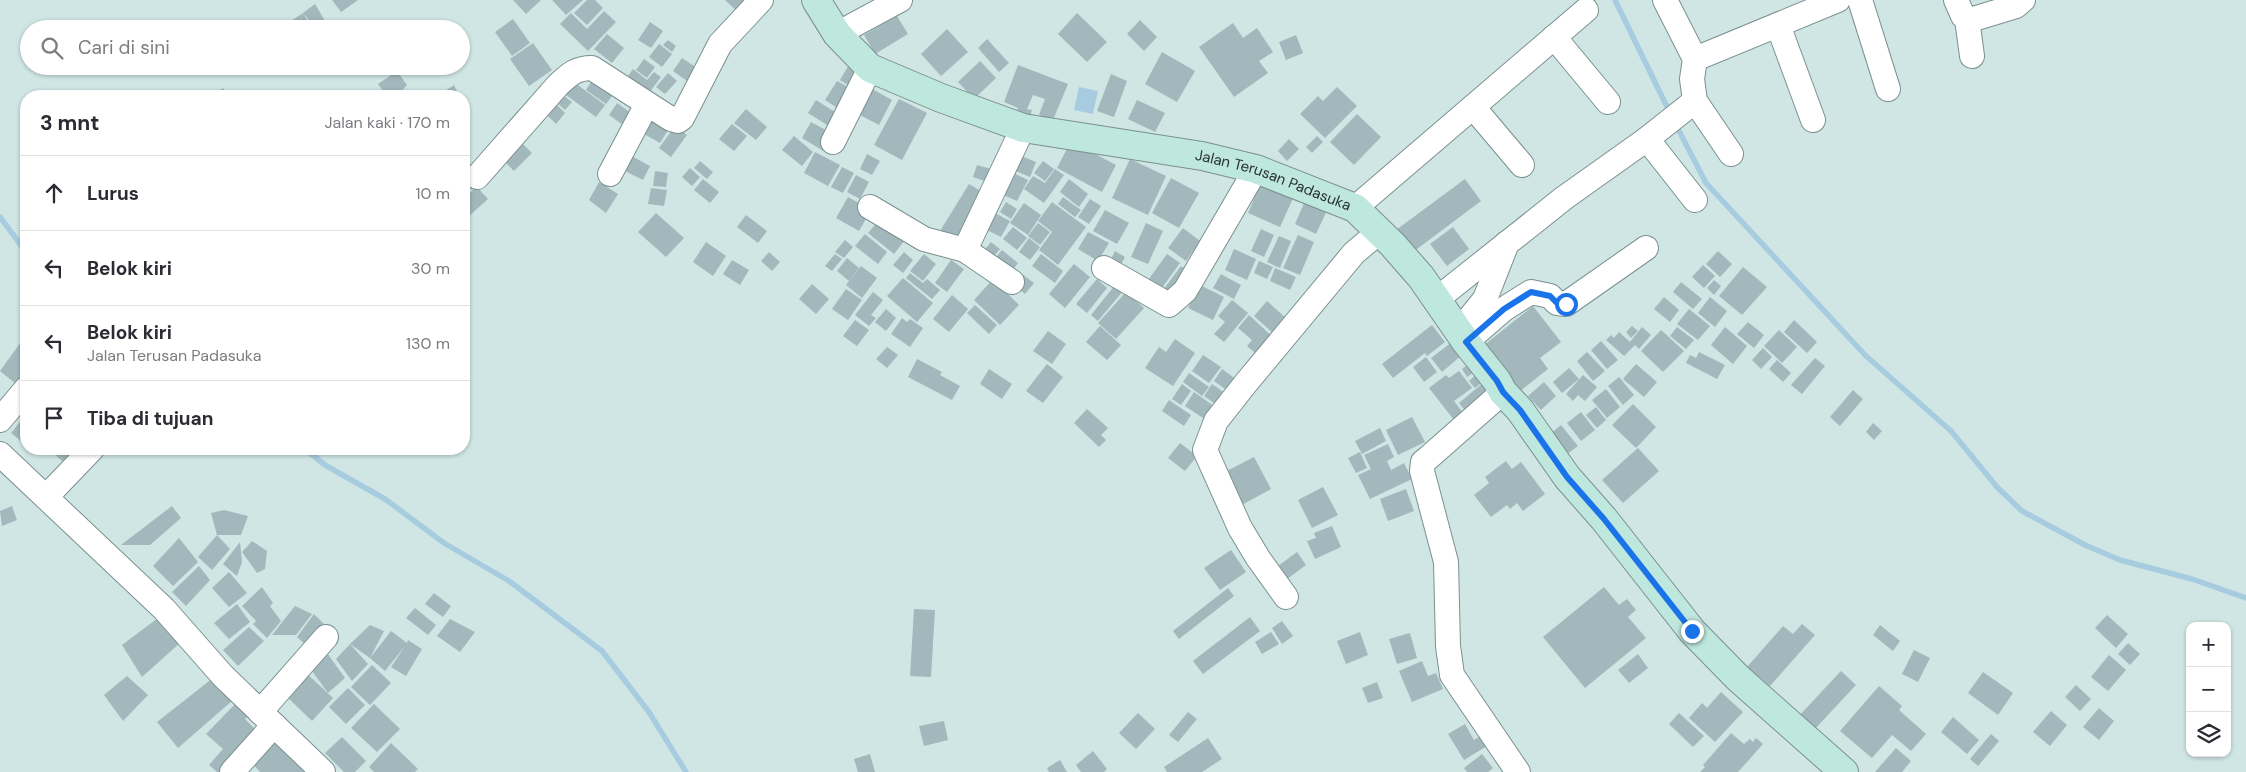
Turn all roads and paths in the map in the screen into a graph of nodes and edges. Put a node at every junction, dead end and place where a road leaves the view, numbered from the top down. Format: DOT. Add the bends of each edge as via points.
graph roads {
  1 [pos="761,0"];
  2 [pos="816,0"];
  3 [pos="900,0"];
  4 [pos="1665,0"];
  5 [pos="1860,0"];
  6 [pos="2023,0"];
  7 [pos="1823,3"];
  8 [pos="1586,10"];
  9 [pos="1961,10"];
  10 [pos="1778,26"];
  11 [pos="837,34"];
  12 [pos="1554,37"];
  13 [pos="1972,56"];
  14 [pos="1695,59"];
  15 [pos="870,68"];
  16 [pos="1888,89"];
  17 [pos="1695,101"];
  18 [pos="1608,102"];
  19 [pos="647,104"];
  20 [pos="1473,107"];
  21 [pos="1813,120"];
  22 [pos="1024,128"];
  23 [pos="1647,139"];
  24 [pos="833,142"];
  25 [pos="1731,154"];
  26 [pos="1522,166"];
  27 [pos="1256,169"];
  28 [pos="610,174"];
  29 [pos="478,177"];
  30 [pos="1695,200"];
  31 [pos="870,206"];
  32 [pos="1355,208"];
  33 [pos="1379,232"];
  34 [pos="1508,240"];
  35 [pos="1646,248"];
  36 [pos="965,250"];
  37 [pos="1104,268"];
  38 [pos="1012,282"];
  39 [pos="1437,299"];
  40 [pos="1463,336"];
  41 [pos="1503,392"];
  42 [pos="20,396"];
  43 [pos="0,420"];
  44 [pos="0,454"];
  45 [pos="86,455"];
  46 [pos="46,497"];
  47 [pos="1286,597"];
  48 [pos="326,637"];
  49 [pos="267,719"];
  50 [pos="232,772"];
  51 [pos="323,772"];
  52 [pos="1518,772"];
  53 [pos="1844,772"];
  1 -- 19 [label="street" via="720,44 682,118 671,120"];
  2 -- 11 [label="street, Jalan Terusan Padasuka"];
  3 -- 11 [label="street"];
  4 -- 14 [label="street"];
  5 -- 16 [label="street"];
  6 -- 9 [label="street" via="2016,6 1970,20"];
  7 -- 10 [label="street"];
  8 -- 12 [label="street"];
  9 -- 13 [label="street"];
  10 -- 14 [label="street"];
  10 -- 21 [label="street"];
  11 -- 15 [label="street, Jalan Terusan Padasuka"];
  12 -- 18 [label="street"];
  12 -- 20 [label="street"];
  14 -- 17 [label="street" via="1692,79"];
  15 -- 22 [label="street, Jalan Terusan Padasuka"];
  15 -- 24 [label="street"];
  17 -- 23 [label="street"];
  17 -- 25 [label="street"];
  19 -- 28 [label="street"];
  19 -- 29 [label="street" via="592,68 573,71"];
  20 -- 26 [label="street"];
  20 -- 32 [label="street"];
  22 -- 27 [label="street, Jalan Terusan Padasuka" via="1202,156"];
  22 -- 36 [label="street"];
  23 -- 30 [label="street"];
  23 -- 34 [label="street"];
  27 -- 32 [label="street, Jalan Terusan Padasuka"];
  27 -- 37 [label="street" via="1185,291 1169,305"];
  31 -- 36 [label="street" via="924,239"];
  32 -- 33 [label="street, Jalan Terusan Padasuka"];
  33 -- 39 [label="street, Jalan Terusan Padasuka"];
  33 -- 47 [label="street" via="1354,252 1246,383 1216,421 1205,450 1240,528"];
  34 -- 39 [label="street"];
  34 -- 40 [label="street" via="1485,299"];
  35 -- 40 [label="street" via="1566,304 1531,292"];
  36 -- 38 [label="street"];
  39 -- 40 [label="street, Jalan Terusan Padasuka"];
  40 -- 41 [label="street, Jalan Terusan Padasuka"];
  41 -- 52 [label="street" via="1428,458 1422,471 1446,562 1452,675"];
  41 -- 53 [label="street, Jalan Terusan Padasuka" via="1520,410 1567,477 1692,631 1738,678"];
  42 -- 43 [label="street"];
  44 -- 46 [label="street"];
  45 -- 46 [label="street"];
  46 -- 49 [label="street" via="164,609 223,676"];
  48 -- 49 [label="street"];
  49 -- 50 [label="street"];
  49 -- 51 [label="street"];
}
